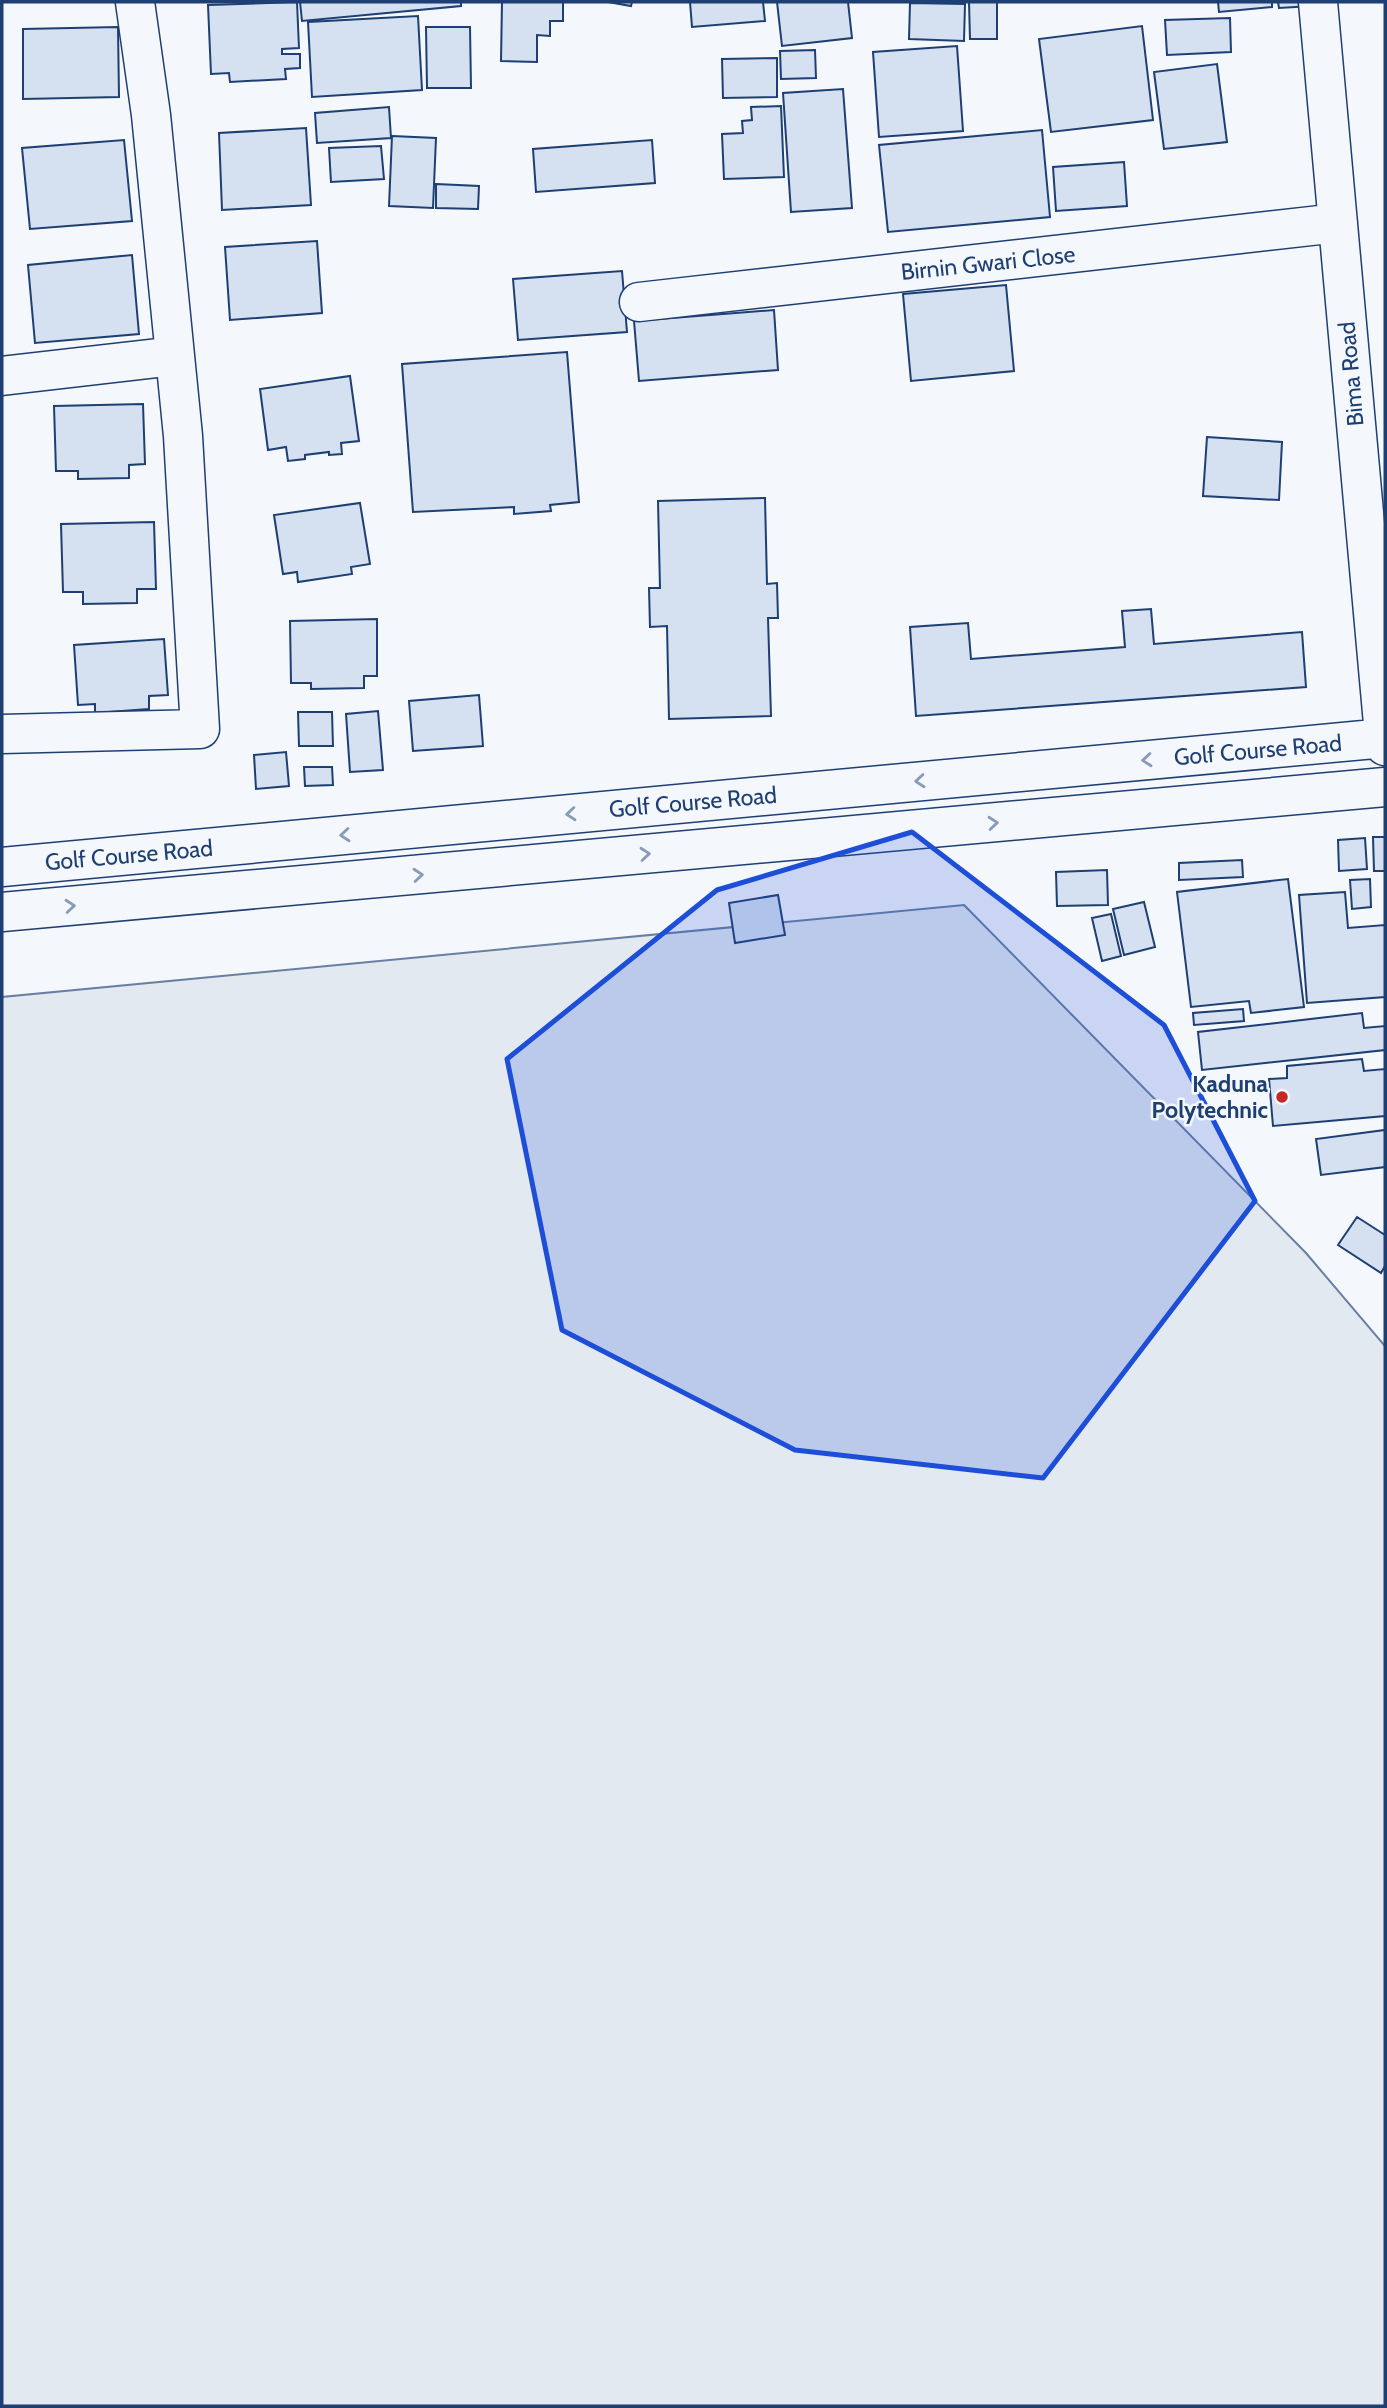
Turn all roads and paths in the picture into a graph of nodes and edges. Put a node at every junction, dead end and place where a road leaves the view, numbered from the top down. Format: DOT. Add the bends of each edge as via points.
graph roads {
  1 [pos="135,2"];
  2 [pos="1318,2"];
  3 [pos="1338,223"];
  4 [pos="639,302"];
  5 [pos="174,356"];
  6 [pos="2,376"];
  7 [pos="2,734"];
  8 [pos="1385,738"];
  9 [pos="1385,746"];
  10 [pos="1385,787"];
  11 [pos="2,867"];
  12 [pos="2,912"];
  1 -- 5 [label="street" via="151,115"];
  2 -- 3 [label="street, Bima Road"];
  3 -- 4 [label="street, Birnin Gwari Close"];
  3 -- 8 [label="street, Bima Road"];
  5 -- 6 [label="street"];
  5 -- 7 [label="street" via="200,729"];
  8 -- 9 [label="street, Bima Road"];
  8 -- 11 [label="street, Golf Course Road, one-way"];
  12 -- 10 [label="street, Golf Course Road, one-way"];
}
